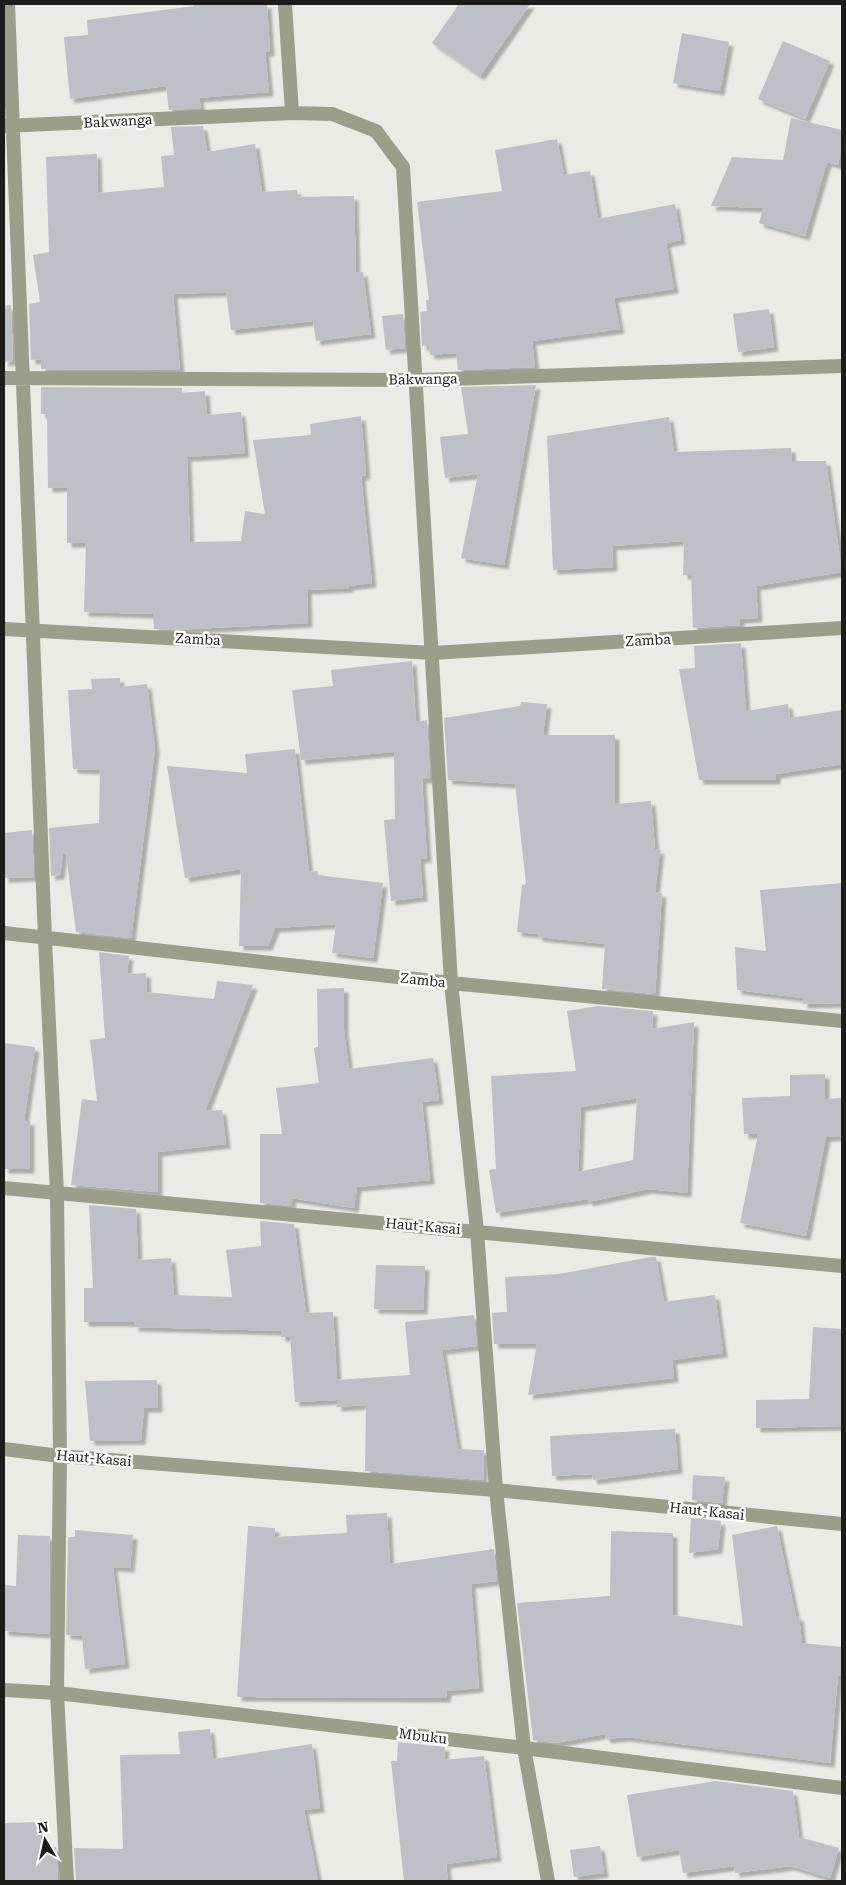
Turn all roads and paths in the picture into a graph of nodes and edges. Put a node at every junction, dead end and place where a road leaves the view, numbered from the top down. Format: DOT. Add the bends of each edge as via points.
graph roads {
  1 [pos="8,4"];
  2 [pos="285,4"];
  3 [pos="292,113"];
  4 [pos="8,126"];
  5 [pos="842,366"];
  6 [pos="4,378"];
  7 [pos="22,379"];
  8 [pos="416,380"];
  9 [pos="842,628"];
  10 [pos="4,629"];
  11 [pos="33,630"];
  12 [pos="434,653"];
  13 [pos="4,933"];
  14 [pos="44,939"];
  15 [pos="451,983"];
  16 [pos="842,1021"];
  17 [pos="4,1188"];
  18 [pos="57,1194"];
  19 [pos="478,1231"];
  20 [pos="842,1266"];
  21 [pos="4,1449"];
  22 [pos="60,1456"];
  23 [pos="496,1490"];
  24 [pos="842,1524"];
  25 [pos="4,1690"];
  26 [pos="57,1693"];
  27 [pos="524,1748"];
  28 [pos="842,1788"];
  29 [pos="67,1881"];
  30 [pos="548,1881"];
  1 -- 4 [label="street"];
  2 -- 3 [label="street"];
  3 -- 4 [label="street, Bakwanga"];
  3 -- 8 [label="street, Bakwanga" via="332,114 376,131 404,166"];
  4 -- 7 [label="street"];
  5 -- 8 [label="street, Bakwanga"];
  6 -- 7 [label="street, Bakwanga"];
  7 -- 8 [label="street, Bakwanga"];
  7 -- 11 [label="street"];
  8 -- 12 [label="street, Bakwanga"];
  9 -- 12 [label="street, Zamba"];
  10 -- 11 [label="street, Zamba"];
  11 -- 12 [label="street, Zamba"];
  11 -- 14 [label="street"];
  12 -- 15 [label="street, Bakwanga"];
  13 -- 14 [label="street, Zamba"];
  14 -- 15 [label="street, Zamba"];
  14 -- 18 [label="street"];
  15 -- 16 [label="street, Zamba"];
  15 -- 19 [label="street, Bakwanga"];
  17 -- 18 [label="street, Haut-Kasai"];
  18 -- 19 [label="street, Haut-Kasai"];
  18 -- 22 [label="street"];
  19 -- 20 [label="street, Haut-Kasai"];
  19 -- 23 [label="street, Bakwanga"];
  21 -- 22 [label="street, Haut-Kasai"];
  22 -- 23 [label="street, Haut-Kasai"];
  22 -- 26 [label="street"];
  23 -- 24 [label="street, Haut-Kasai"];
  23 -- 27 [label="street, Bakwanga"];
  25 -- 26 [label="street, Mbuku"];
  26 -- 27 [label="street, Mbuku"];
  26 -- 29 [label="street"];
  27 -- 28 [label="street, Mbuku"];
  27 -- 30 [label="street, Bakwanga"];
}
